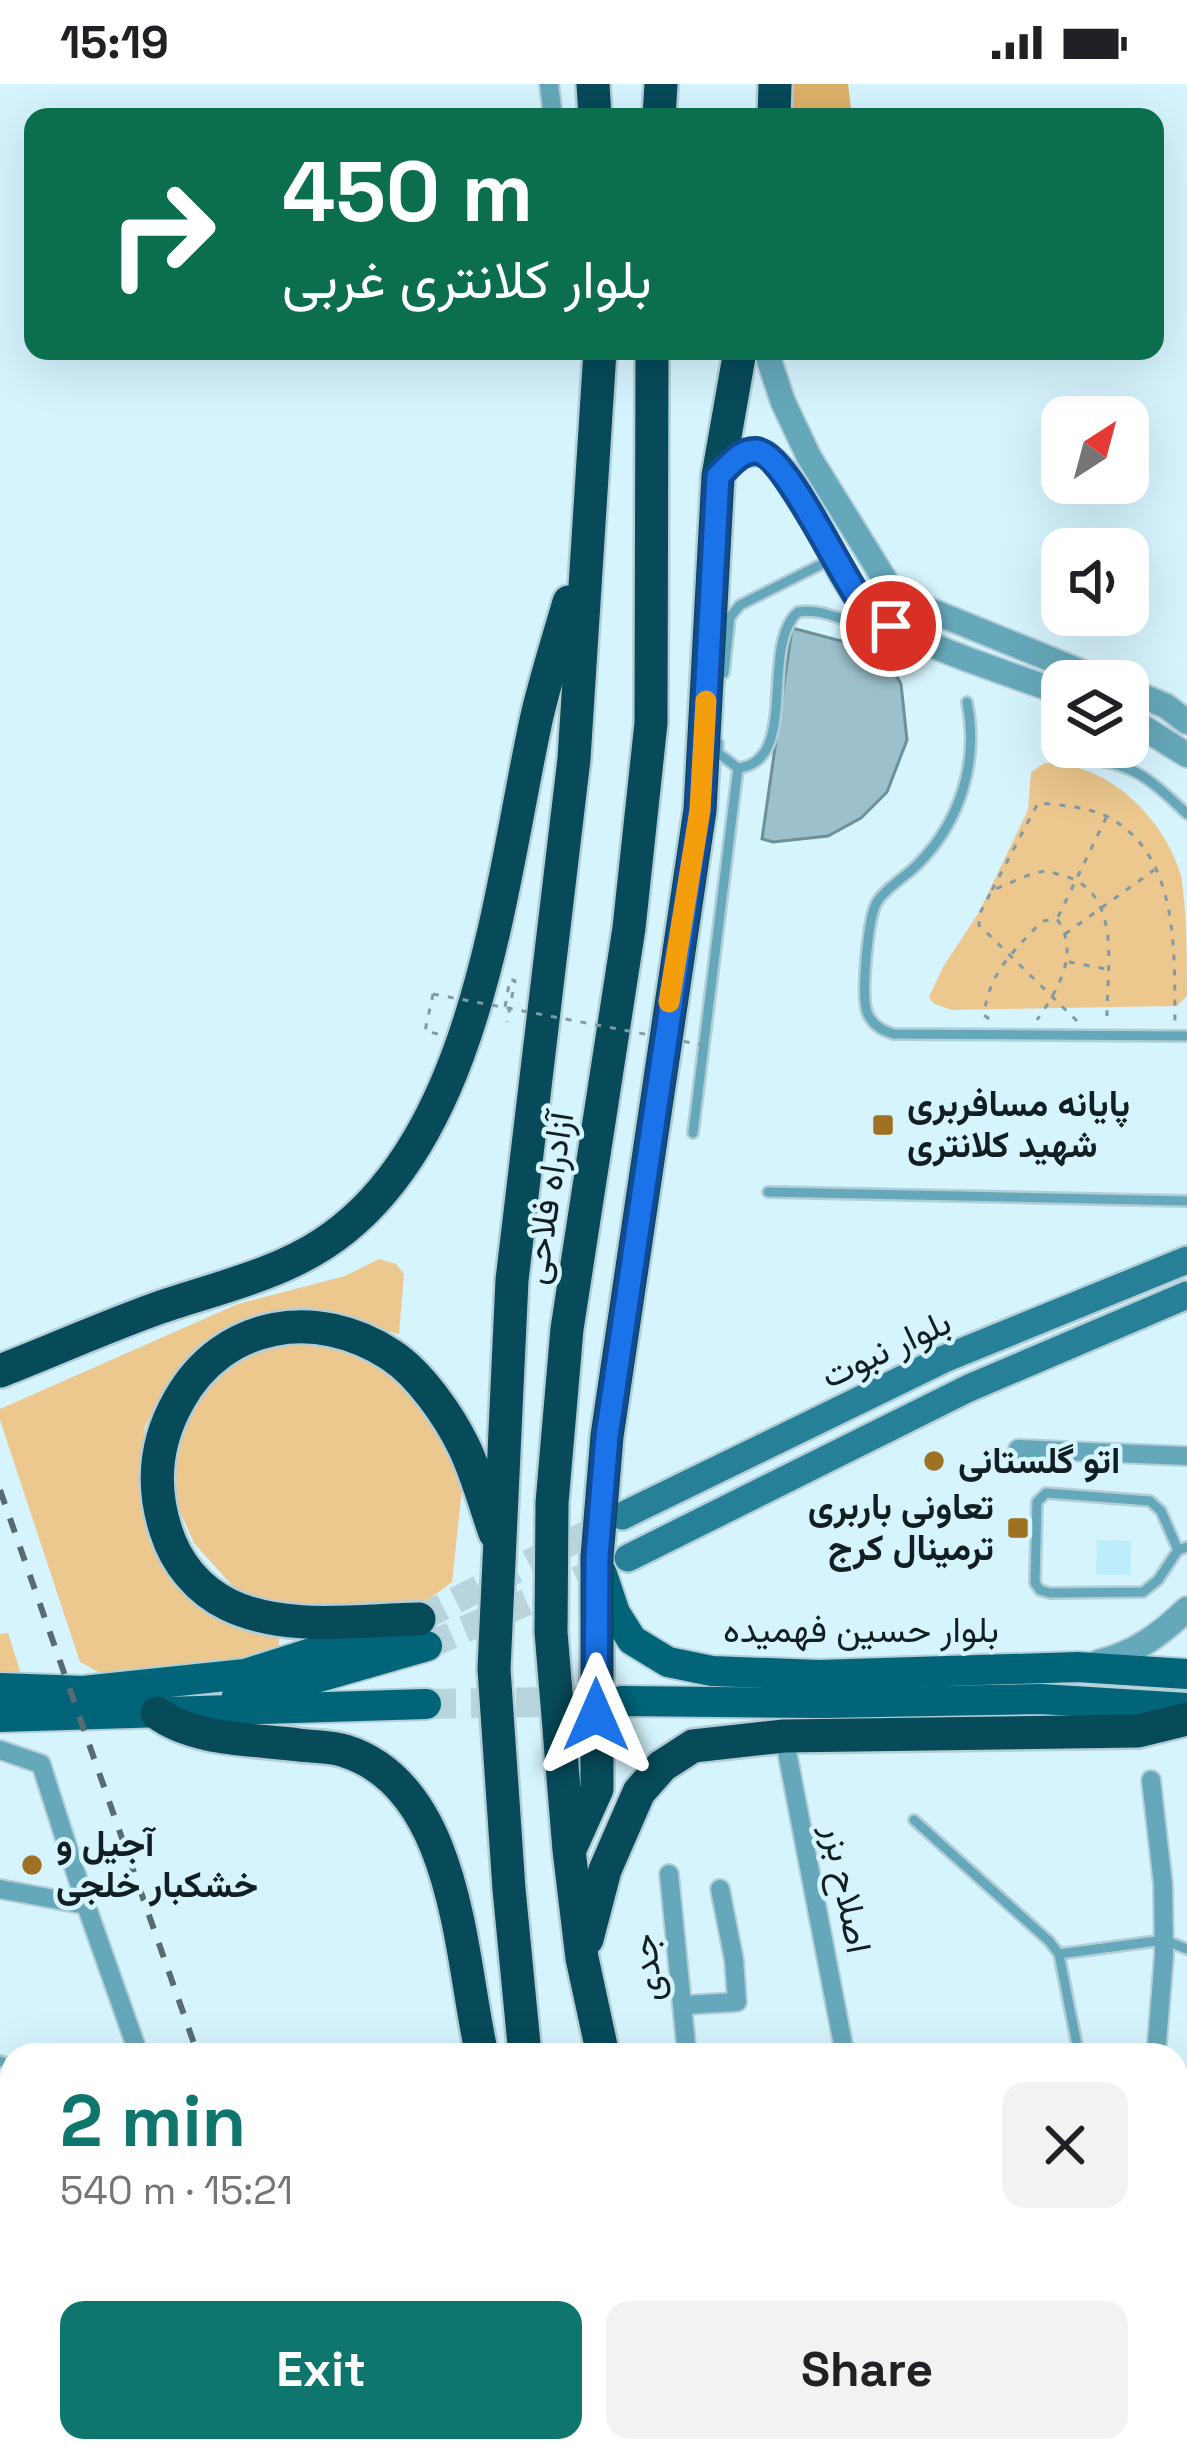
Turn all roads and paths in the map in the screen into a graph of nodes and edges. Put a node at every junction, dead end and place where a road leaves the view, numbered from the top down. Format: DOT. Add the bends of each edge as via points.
graph roads {
  1 [pos="599,360"];
  2 [pos="652,360"];
  3 [pos="738,360"];
  4 [pos="769,360"];
  5 [pos="809,457"];
  6 [pos="718,476"];
  7 [pos="789,476"];
  8 [pos="587,536"];
  9 [pos="832,559"];
  10 [pos="891,626"];
  11 [pos="1052,660"];
  12 [pos="1041,685"];
  13 [pos="722,691"];
  14 [pos="1149,699"];
  15 [pos="967,701"];
  16 [pos="1187,722"];
  17 [pos="718,729"];
  18 [pos="1149,731"];
  19 [pos="1187,755"];
  20 [pos="738,768"];
  21 [pos="1128,768"];
  22 [pos="1187,814"];
  23 [pos="1107,816"];
  24 [pos="1156,869"];
  25 [pos="1076,880"];
  26 [pos="992,890"];
  27 [pos="1103,909"];
  28 [pos="1058,920"];
  29 [pos="1065,934"];
  30 [pos="1010,957"];
  31 [pos="1067,962"];
  32 [pos="1106,968"];
  33 [pos="1053,997"];
  34 [pos="505,1007"];
  35 [pos="471,1015"];
  36 [pos="987,1019"];
  37 [pos="1036,1022"];
  38 [pos="1079,1022"];
  39 [pos="1174,1023"];
  40 [pos="1107,1024"];
  41 [pos="424,1030"];
  42 [pos="1187,1036"];
  43 [pos="708,1046"];
  44 [pos="693,1133"];
  45 [pos="768,1192"];
  46 [pos="1187,1201"];
  47 [pos="1187,1260"];
  48 [pos="1178,1302"];
  49 [pos="0,1371"];
  50 [pos="1018,1449"];
  51 [pos="1187,1456"];
  52 [pos="622,1516"];
  53 [pos="501,1548"];
  54 [pos="1183,1549"];
  55 [pos="612,1557"];
  56 [pos="1187,1609"];
  57 [pos="423,1632"];
  58 [pos="1078,1667"];
  59 [pos="1187,1674"];
  60 [pos="0,1688"];
  61 [pos="622,1701"];
  62 [pos="426,1704"];
  63 [pos="1187,1708"];
  64 [pos="157,1713"];
  65 [pos="0,1717"];
  66 [pos="1187,1719"];
  67 [pos="784,1736"];
  68 [pos="0,1750"];
  69 [pos="1151,1780"];
  70 [pos="914,1820"];
  71 [pos="569,1850"];
  72 [pos="669,1874"];
  73 [pos="0,1889"];
  74 [pos="720,1889"];
  75 [pos="86,1905"];
  76 [pos="1164,1940"];
  77 [pos="1187,1949"];
  78 [pos="1059,1954"];
  79 [pos="582,1958"];
  80 [pos="685,2005"];
  81 [pos="135,2043"];
  82 [pos="480,2043"];
  83 [pos="524,2043"];
  84 [pos="600,2043"];
  85 [pos="687,2043"];
  86 [pos="843,2043"];
  87 [pos="1077,2043"];
  88 [pos="1157,2043"];
  1 -- 8 [label="highway, آزادراه فلاحی"];
  2 -- 71 [label="highway, آزادراه فلاحی" via="651,723 629,928 567,1329 552,1503 551,1632"];
  3 -- 6 [label="highway"];
  4 -- 5 [label="street"];
  5 -- 7 [label="street" via="792,454"];
  5 -- 11 [label="street" via="895,596"];
  6 -- 7 [label="street" via="755,451"];
  6 -- 55 [label="highway" via="700,810 607,1436"];
  7 -- 9 [label="street"];
  8 -- 35 [label="highway" via="538,712"];
  8 -- 53 [label="highway, آزادراه فلاحی" via="574,759 512,1280"];
  9 -- 10 [label="street" via="866,608"];
  9 -- 13 [label="lane" via="740,605 730,617"];
  10 -- 12 [label="street"];
  10 -- 20 [label="lane" via="863,627 807,610 792,617 783,630 772,736 758,763"];
  14 -- 16 [label="street"];
  15 -- 42 [label="lane" via="971,746 955,811 872,913 870,1018 894,1034"];
  17 -- 20 [label="lane" via="718,753"];
  18 -- 19 [label="street"];
  20 -- 44 [label="lane"];
  21 -- 22 [label="lane"];
  23 -- 24 [label="path" via="1131,833"];
  23 -- 25 [label="path"];
  23 -- 26 [label="path" via="1038,803"];
  24 -- 27 [label="path"];
  24 -- 39 [label="path" via="1168,903"];
  25 -- 26 [label="path" via="1047,871"];
  25 -- 27 [label="path"];
  25 -- 28 [label="path"];
  26 -- 30 [label="path" via="977,921"];
  27 -- 29 [label="path"];
  27 -- 32 [label="path"];
  28 -- 29 [label="path"];
  28 -- 30 [label="path" via="1042,921"];
  29 -- 31 [label="path"];
  30 -- 33 [label="path"];
  30 -- 36 [label="path" via="987,989"];
  31 -- 32 [label="path"];
  31 -- 33 [label="path"];
  32 -- 40 [label="path"];
  33 -- 37 [label="path"];
  33 -- 38 [label="path"];
  34 -- 35 [label="path" via="515,980 507,1022"];
  34 -- 41 [label="path, bridge" via="433,994"];
  34 -- 43 [label="path, bridge"];
  35 -- 49 [label="highway" via="430,1118 360,1217 272,1269"];
  45 -- 46 [label="lane"];
  47 -- 52 [label="main road, بلوار نبوت" via="944,1359"];
  48 -- 55 [label="main road, بلوار نبوت" via="969,1388"];
  50 -- 51 [label="street"];
  53 -- 57 [label="highway" via="464,1446 395,1358 368,1342 318,1328 267,1329 222,1347 189,1381 165,1424 156,1469 159,1510 190,1577 228,1605 268,1617"];
  53 -- 83 [label="highway, آزادراه فلاحی" via="494,1669"];
  54 -- 54 [label="lane" via="1143,1592 1040,1590 1037,1502 1046,1493 1150,1501"];
  55 -- 58 [label="main road, بلوار حسین فهمیده" via="615,1613 632,1640 668,1662 819,1675"];
  55 -- 71 [label="highway" via="597,1789"];
  56 -- 58 [label="street" via="1125,1656"];
  57 -- 60 [label="main road" via="245,1674 83,1691"];
  57 -- 64 [label="main road" via="284,1687"];
  58 -- 59 [label="main road, بلوار حسین فهمیده"];
  61 -- 63 [label="main road, بلوار حسین فهمیده" via="1042,1699"];
  62 -- 64 [label="main road"];
  64 -- 65 [label="main road"];
  64 -- 82 [label="highway" via="208,1734 345,1751 413,1803 447,1876"];
  66 -- 67 [label="highway" via="1138,1731"];
  67 -- 79 [label="highway" via="693,1746 662,1766 620,1831"];
  67 -- 86 [label="street, اصلاح بزر"];
  68 -- 75 [label="street" via="41,1764"];
  69 -- 76 [label="street"];
  70 -- 78 [label="lane"];
  71 -- 79 [label="highway, آزادراه فلاحی"];
  72 -- 80 [label="street, جدی"];
  73 -- 75 [label="street"];
  74 -- 80 [label="street" via="739,2012"];
  75 -- 81 [label="street"];
  76 -- 77 [label="lane"];
  76 -- 78 [label="lane"];
  76 -- 88 [label="street"];
  78 -- 87 [label="lane"];
  79 -- 84 [label="highway, آزادراه فلاحی"];
  80 -- 85 [label="street, جدی"];
}
